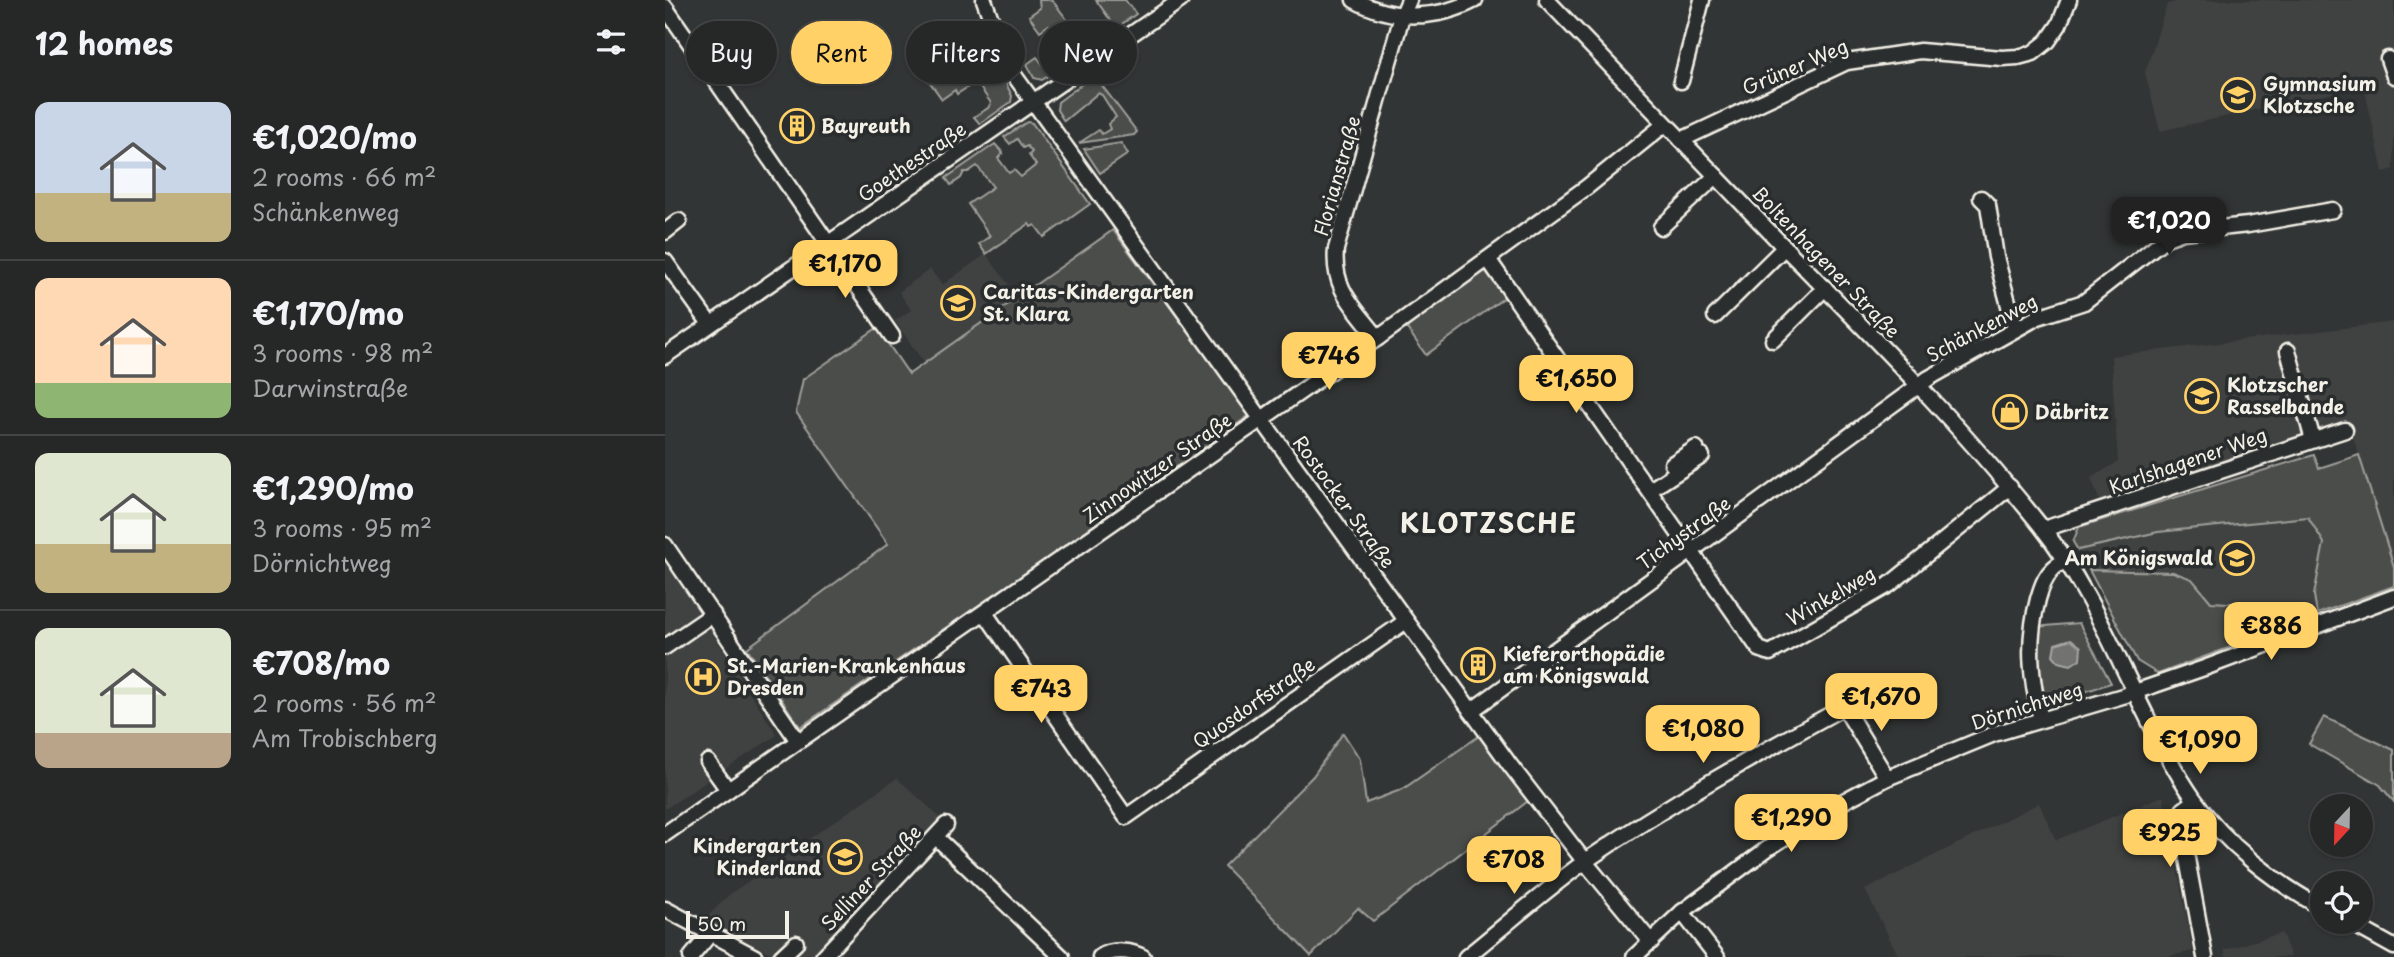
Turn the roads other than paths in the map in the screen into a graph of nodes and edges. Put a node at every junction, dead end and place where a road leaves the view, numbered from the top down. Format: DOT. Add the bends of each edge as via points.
graph roads {
  1 [pos="984,0"];
  2 [pos="1181,0"];
  3 [pos="1354,0"];
  4 [pos="1409,0"];
  5 [pos="1475,0"];
  6 [pos="1547,0"];
  7 [pos="1702,0"];
  8 [pos="2069,0"];
  9 [pos="665,7"];
  10 [pos="1402,16"];
  11 [pos="2388,59"];
  12 [pos="2394,76"];
  13 [pos="1681,81"];
  14 [pos="1034,103"];
  15 [pos="1665,124"];
  16 [pos="1681,140"];
  17 [pos="1716,176"];
  18 [pos="1981,198"];
  19 [pos="2333,210"];
  20 [pos="679,221"];
  21 [pos="1661,227"];
  22 [pos="665,232"];
  23 [pos="827,244"];
  24 [pos="1785,247"];
  25 [pos="1489,259"];
  26 [pos="665,261"];
  27 [pos="1825,288"];
  28 [pos="1715,316"];
  29 [pos="710,324"];
  30 [pos="2015,328"];
  31 [pos="892,336"];
  32 [pos="1378,338"];
  33 [pos="1773,340"];
  34 [pos="2288,351"];
  35 [pos="665,356"];
  36 [pos="1919,385"];
  37 [pos="1261,418"];
  38 [pos="2345,430"];
  39 [pos="2313,440"];
  40 [pos="1699,452"];
  41 [pos="1647,486"];
  42 [pos="2010,487"];
  43 [pos="2044,529"];
  44 [pos="665,545"];
  45 [pos="1692,551"];
  46 [pos="2065,560"];
  47 [pos="2394,597"];
  48 [pos="985,613"];
  49 [pos="713,614"];
  50 [pos="1406,621"];
  51 [pos="665,647"];
  52 [pos="2135,692"];
  53 [pos="1471,711"];
  54 [pos="2041,719"];
  55 [pos="798,741"];
  56 [pos="708,762"];
  57 [pos="1887,778"];
  58 [pos="728,790"];
  59 [pos="2195,801"];
  60 [pos="946,825"];
  61 [pos="665,834"];
  62 [pos="936,837"];
  63 [pos="1585,862"];
  64 [pos="2310,900"];
  65 [pos="1682,912"];
  66 [pos="667,915"];
  67 [pos="710,933"];
  68 [pos="2371,934"];
  69 [pos="1651,942"];
  70 [pos="796,943"];
  71 [pos="2394,947"];
  72 [pos="691,957"];
  73 [pos="755,957"];
  74 [pos="781,957"];
  75 [pos="823,957"];
  76 [pos="1062,957"];
  77 [pos="1100,957"];
  78 [pos="1143,957"];
  79 [pos="1466,957"];
  80 [pos="1634,957"];
  81 [pos="1717,957"];
  82 [pos="2204,957"];
  1 -- 14 [label="street, Rostocker Straße" via="1009,68"];
  2 -- 14 [label="street, Goethestraße"];
  3 -- 10 [label="street"];
  4 -- 10 [label="street, Florianstraße"];
  5 -- 10 [label="street" via="1429,16"];
  6 -- 15 [label="street, Boltenhagener Straße"];
  7 -- 13 [label="street"];
  8 -- 16 [label="street, Grüner Weg" via="2059,25 2033,53 2002,58 1920,51 1847,62"];
  9 -- 23 [label="street"];
  10 -- 32 [label="street, Florianstraße" via="1334,268 1340,288"];
  11 -- 12 [label="street"];
  14 -- 23 [label="street, Goethestraße"];
  14 -- 37 [label="street, Rostocker Straße"];
  15 -- 16 [label="street, Boltenhagener Straße"];
  15 -- 25 [label="street, Zinnowitzer Straße"];
  16 -- 17 [label="street, Boltenhagener Straße"];
  17 -- 21 [label="street"];
  17 -- 24 [label="street, Boltenhagener Straße"];
  18 -- 30 [label="street" via="1988,205"];
  19 -- 30 [label="street, Schänkenweg" via="2177,233 2084,302"];
  20 -- 22 [label="street"];
  23 -- 29 [label="street, Goethestraße"];
  23 -- 31 [label="street"];
  24 -- 27 [label="street, Boltenhagener Straße"];
  24 -- 28 [label="street"];
  25 -- 32 [label="street, Zinnowitzer Straße"];
  25 -- 41 [label="street, Winkelweg"];
  26 -- 29 [label="street"];
  27 -- 33 [label="street"];
  27 -- 36 [label="street, Boltenhagener Straße"];
  29 -- 35 [label="street, Goethestraße"];
  30 -- 36 [label="street, Schänkenweg"];
  32 -- 37 [label="street, Zinnowitzer Straße"];
  34 -- 39 [label="street"];
  36 -- 42 [label="street, Boltenhagener Straße"];
  36 -- 45 [label="street, Tichystraße"];
  37 -- 48 [label="street, Zinnowitzer Straße"];
  37 -- 50 [label="street, Rostocker Straße"];
  38 -- 39 [label="street, Karlshagener Weg"];
  39 -- 43 [label="street, Karlshagener Weg"];
  40 -- 41 [label="street"];
  41 -- 45 [label="street, Winkelweg"];
  42 -- 43 [label="street, Boltenhagener Straße"];
  42 -- 45 [label="street, Winkelweg" via="1889,585 1770,653 1759,649"];
  43 -- 46 [label="street, Boltenhagener Straße"];
  44 -- 49 [label="street"];
  45 -- 53 [label="street, Tichystraße"];
  46 -- 52 [label="street, Boltenhagener Straße"];
  46 -- 54 [label="street" via="2042,583 2031,634 2032,689"];
  47 -- 52 [label="street, Dörnichtweg"];
  48 -- 50 [label="street, Quosdorfstraße" via="1126,817"];
  48 -- 55 [label="street, Zinnowitzer Straße"];
  49 -- 51 [label="street"];
  49 -- 55 [label="street"];
  50 -- 53 [label="street, Rostocker Straße"];
  52 -- 54 [label="street, Dörnichtweg"];
  52 -- 59 [label="street, Boltenhagener Straße"];
  53 -- 63 [label="street, Rostocker Straße"];
  54 -- 57 [label="street, Dörnichtweg"];
  55 -- 58 [label="street, Zinnowitzer Straße"];
  56 -- 58 [label="street"];
  57 -- 63 [label="street" via="1844,707 1665,808"];
  57 -- 65 [label="street, Dörnichtweg" via="1767,849"];
  58 -- 61 [label="street, Zinnowitzer Straße"];
  59 -- 64 [label="street, Boltenhagener Straße" via="2242,851"];
  59 -- 82 [label="street" via="2183,810 2181,826"];
  60 -- 62 [label="street, Selliner Straße"];
  62 -- 75 [label="street, Selliner Straße"];
  62 -- 76 [label="street"];
  63 -- 69 [label="street, Rostocker Straße"];
  63 -- 79 [label="street"];
  65 -- 69 [label="street, Dörnichtweg"];
  65 -- 81 [label="street"];
  66 -- 67 [label="street"];
  67 -- 72 [label="street"];
  67 -- 73 [label="street"];
  68 -- 71 [label="street"];
  69 -- 80 [label="street, Dörnichtweg"];
  70 -- 74 [label="street"];
  77 -- 78 [label="street" via="1126,951"];
}
